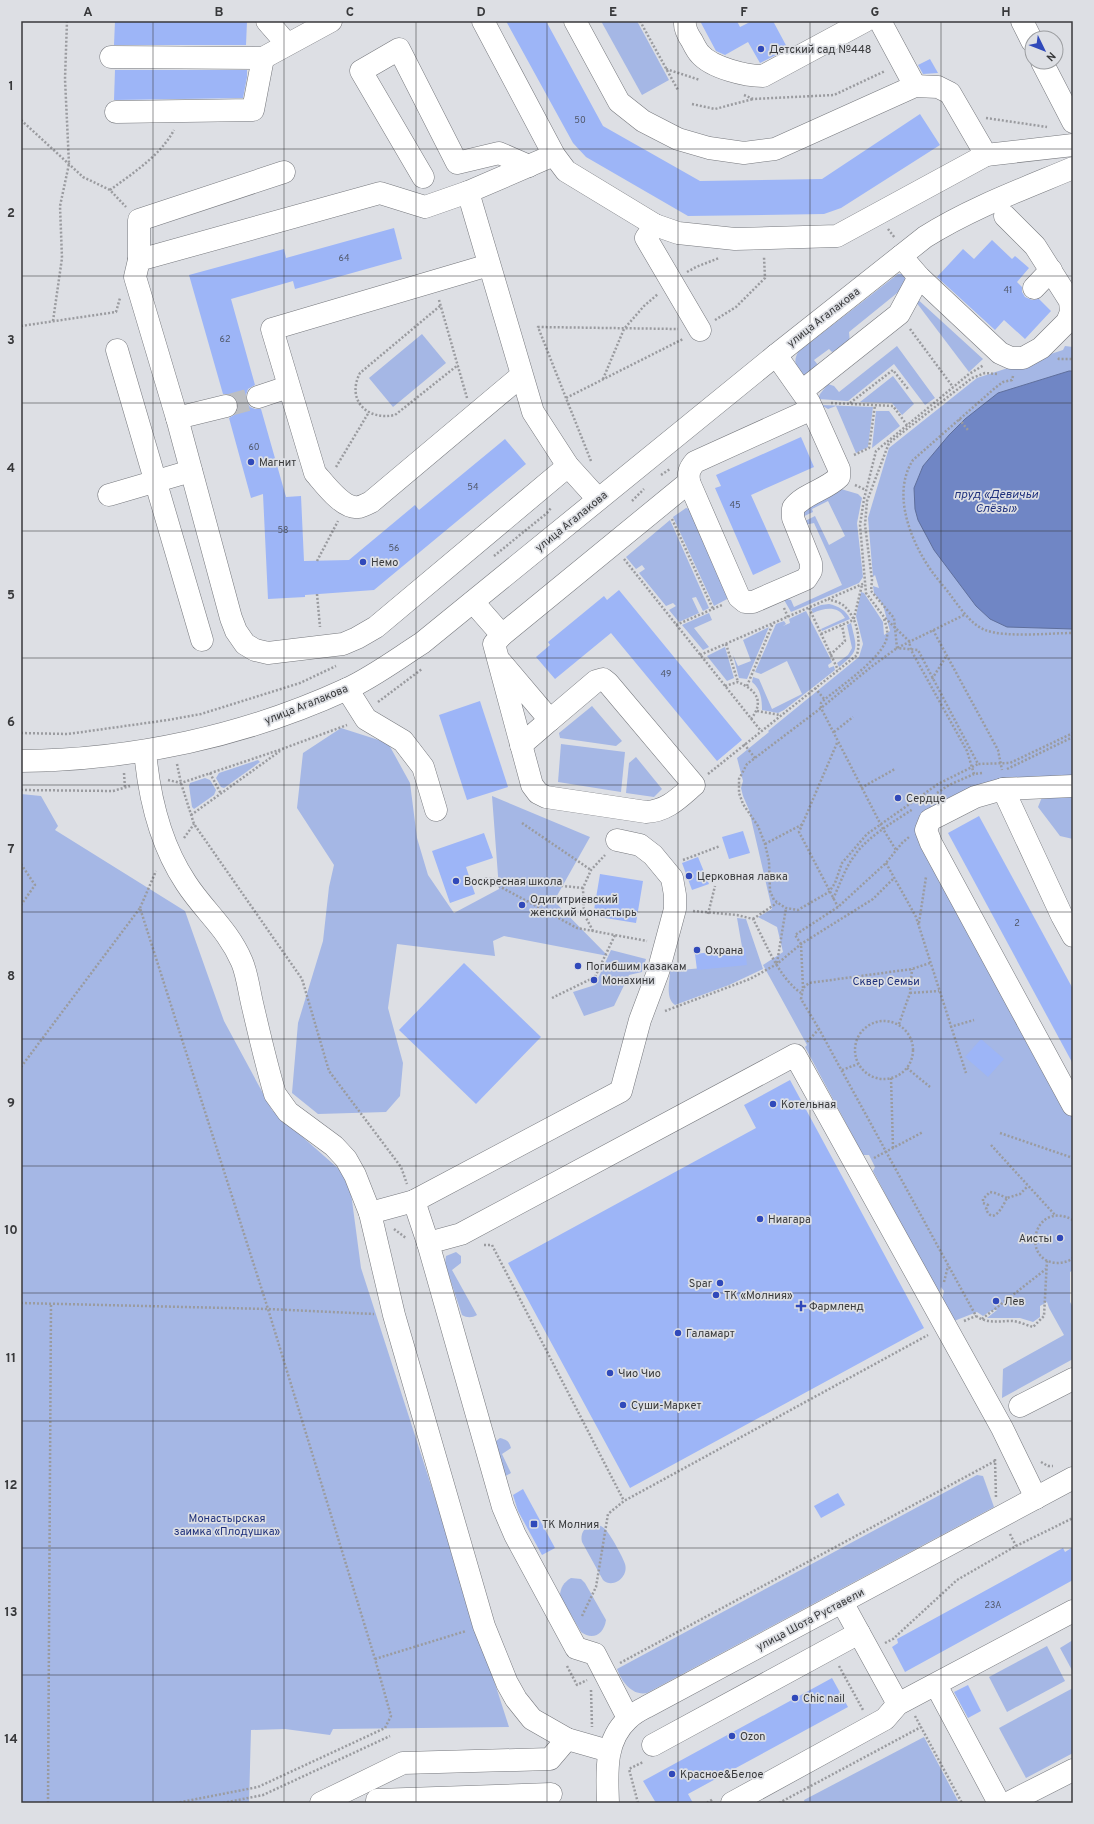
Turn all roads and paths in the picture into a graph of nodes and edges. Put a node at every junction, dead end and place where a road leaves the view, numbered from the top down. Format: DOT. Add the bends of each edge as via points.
graph roads {
  1 [pos="67,21"];
  2 [pos="267,21"];
  3 [pos="331,21"];
  4 [pos="483,21"];
  5 [pos="575,21"];
  6 [pos="640,21"];
  7 [pos="685,21"];
  8 [pos="866,21"];
  9 [pos="880,21"];
  10 [pos="1022,21"];
  11 [pos="1026,30"];
  12 [pos="287,44"];
  13 [pos="111,57"];
  14 [pos="262,58"];
  15 [pos="1046,70"];
  16 [pos="914,86"];
  17 [pos="678,90"];
  18 [pos="753,98"];
  19 [pos="692,104"];
  20 [pos="185,111"];
  21 [pos="116,112"];
  22 [pos="962,115"];
  23 [pos="21,120"];
  24 [pos="1073,122"];
  25 [pos="1051,128"];
  26 [pos="1073,145"];
  27 [pos="554,155"];
  28 [pos="986,155"];
  29 [pos="69,164"];
  30 [pos="529,166"];
  31 [pos="1073,168"];
  32 [pos="284,172"];
  33 [pos="423,177"];
  34 [pos="110,190"];
  35 [pos="468,192"];
  36 [pos="1005,216"];
  37 [pos="139,220"];
  38 [pos="655,225"];
  39 [pos="766,238"];
  40 [pos="901,256"];
  41 [pos="139,260"];
  42 [pos="489,265"];
  43 [pos="1051,270"];
  44 [pos="919,277"];
  45 [pos="434,280"];
  46 [pos="1034,288"];
  47 [pos="440,306"];
  48 [pos="111,313"];
  49 [pos="898,314"];
  50 [pos="53,321"];
  51 [pos="21,326"];
  52 [pos="700,330"];
  53 [pos="117,350"];
  54 [pos="776,355"];
  55 [pos="1064,359"];
  56 [pos="1073,359"];
  57 [pos="458,365"];
  58 [pos="992,366"];
  59 [pos="999,374"];
  60 [pos="521,376"];
  61 [pos="1012,380"];
  62 [pos="288,387"];
  63 [pos="953,387"];
  64 [pos="908,389"];
  65 [pos="258,397"];
  66 [pos="566,398"];
  67 [pos="808,400"];
  68 [pos="850,404"];
  69 [pos="875,405"];
  70 [pos="226,406"];
  71 [pos="368,412"];
  72 [pos="472,417"];
  73 [pos="177,418"];
  74 [pos="959,419"];
  75 [pos="906,425"];
  76 [pos="968,430"];
  77 [pos="869,448"];
  78 [pos="876,451"];
  79 [pos="591,462"];
  80 [pos="837,464"];
  81 [pos="568,466"];
  82 [pos="191,471"];
  83 [pos="156,482"];
  84 [pos="689,482"];
  85 [pos="325,485"];
  86 [pos="110,495"];
  87 [pos="598,500"];
  88 [pos="664,503"];
  89 [pos="346,505"];
  90 [pos="612,545"];
  91 [pos="317,561"];
  92 [pos="864,584"];
  93 [pos="317,594"];
  94 [pos="739,597"];
  95 [pos="828,599"];
  96 [pos="473,602"];
  97 [pos="808,608"];
  98 [pos="713,609"];
  99 [pos="964,614"];
  100 [pos="884,617"];
  101 [pos="854,618"];
  102 [pos="774,623"];
  103 [pos="676,625"];
  104 [pos="842,625"];
  105 [pos="895,628"];
  106 [pos="933,630"];
  107 [pos="1073,633"];
  108 [pos="821,634"];
  109 [pos="502,635"];
  110 [pos="202,640"];
  111 [pos="909,642"];
  112 [pos="726,644"];
  113 [pos="322,646"];
  114 [pos="897,648"];
  115 [pos="911,650"];
  116 [pos="700,655"];
  117 [pos="830,655"];
  118 [pos="947,655"];
  119 [pos="499,660"];
  120 [pos="838,670"];
  121 [pos="933,678"];
  122 [pos="738,682"];
  123 [pos="930,683"];
  124 [pos="725,686"];
  125 [pos="747,686"];
  126 [pos="815,688"];
  127 [pos="347,689"];
  128 [pos="824,700"];
  129 [pos="827,703"];
  130 [pos="821,708"];
  131 [pos="757,711"];
  132 [pos="781,715"];
  133 [pos="853,717"];
  134 [pos="751,719"];
  135 [pos="168,720"];
  136 [pos="550,720"];
  137 [pos="761,731"];
  138 [pos="834,732"];
  139 [pos="1073,733"];
  140 [pos="1073,737"];
  141 [pos="837,743"];
  142 [pos="521,744"];
  143 [pos="744,744"];
  144 [pos="173,746"];
  145 [pos="282,749"];
  146 [pos="144,751"];
  147 [pos="755,758"];
  148 [pos="21,761"];
  149 [pos="1001,763"];
  150 [pos="978,764"];
  151 [pos="972,767"];
  152 [pos="895,769"];
  153 [pos="988,772"];
  154 [pos="210,773"];
  155 [pos="974,774"];
  156 [pos="1000,777"];
  157 [pos="694,785"];
  158 [pos="862,788"];
  159 [pos="1070,791"];
  160 [pos="936,793"];
  161 [pos="221,794"];
  162 [pos="436,810"];
  163 [pos="923,814"];
  164 [pos="191,815"];
  165 [pos="522,823"];
  166 [pos="803,823"];
  167 [pos="880,824"];
  168 [pos="883,829"];
  169 [pos="617,840"];
  170 [pos="765,844"];
  171 [pos="720,846"];
  172 [pos="896,850"];
  173 [pos="886,863"];
  174 [pos="21,864"];
  175 [pos="664,868"];
  176 [pos="591,870"];
  177 [pos="156,871"];
  178 [pos="926,873"];
  179 [pos="894,878"];
  180 [pos="715,886"];
  181 [pos="583,888"];
  182 [pos="829,892"];
  183 [pos="833,899"];
  184 [pos="777,902"];
  185 [pos="21,905"];
  186 [pos="838,907"];
  187 [pos="140,908"];
  188 [pos="786,908"];
  189 [pos="708,914"];
  190 [pos="753,919"];
  191 [pos="918,926"];
  192 [pos="615,935"];
  193 [pos="1073,936"];
  194 [pos="800,944"];
  195 [pos="648,948"];
  196 [pos="930,963"];
  197 [pos="777,964"];
  198 [pos="912,969"];
  199 [pos="803,988"];
  200 [pos="939,991"];
  201 [pos="910,993"];
  202 [pos="552,998"];
  203 [pos="640,1020"];
  204 [pos="974,1020"];
  205 [pos="899,1024"];
  206 [pos="950,1027"];
  207 [pos="858,1064"];
  208 [pos="21,1067"];
  209 [pos="906,1068"];
  210 [pos="842,1070"];
  211 [pos="966,1073"];
  212 [pos="891,1078"];
  213 [pos="930,1087"];
  214 [pos="1073,1105"];
  215 [pos="923,1132"];
  216 [pos="1000,1133"];
  217 [pos="991,1145"];
  218 [pos="893,1148"];
  219 [pos="886,1152"];
  220 [pos="1073,1158"];
  221 [pos="857,1167"];
  222 [pos="1028,1186"];
  223 [pos="1007,1198"];
  224 [pos="414,1201"];
  225 [pos="370,1214"];
  226 [pos="1055,1216"];
  227 [pos="1073,1220"];
  228 [pos="428,1243"];
  229 [pos="479,1245"];
  230 [pos="1073,1258"];
  231 [pos="1047,1260"];
  232 [pos="1046,1269"];
  233 [pos="21,1303"];
  234 [pos="51,1303"];
  235 [pos="268,1309"];
  236 [pos="394,1315"];
  237 [pos="982,1320"];
  238 [pos="932,1340"];
  239 [pos="1073,1379"];
  240 [pos="1020,1406"];
  241 [pos="995,1457"];
  242 [pos="995,1461"];
  243 [pos="1073,1478"];
  244 [pos="1036,1498"];
  245 [pos="1001,1516"];
  246 [pos="1073,1518"];
  247 [pos="1016,1546"];
  248 [pos="842,1602"];
  249 [pos="1073,1611"];
  250 [pos="484,1626"];
  251 [pos="859,1633"];
  252 [pos="830,1649"];
  253 [pos="870,1652"];
  254 [pos="375,1659"];
  255 [pos="604,1672"];
  256 [pos="936,1685"];
  257 [pos="902,1702"];
  258 [pos="866,1717"];
  259 [pos="628,1718"];
  260 [pos="921,1727"];
  261 [pos="390,1736"];
  262 [pos="566,1739"];
  263 [pos="654,1745"];
  264 [pos="609,1751"];
  265 [pos="550,1759"];
  266 [pos="1073,1770"];
  267 [pos="382,1773"];
  268 [pos="551,1798"];
  269 [pos="377,1802"];
  270 [pos="48,1803"];
  271 [pos="176,1803"];
  272 [pos="223,1803"];
  273 [pos="321,1803"];
  274 [pos="608,1803"];
  275 [pos="732,1803"];
  276 [pos="779,1803"];
  277 [pos="962,1803"];
  278 [pos="999,1803"];
  279 [pos="1008,1803"];
  1 -- 29 [label="path"];
  2 -- 12 [label="street"];
  3 -- 12 [label="street"];
  4 -- 27 [label="street"];
  5 -- 16 [label="street" via="619,102 643,121 678,139 709,148 744,153 775,150"];
  6 -- 17 [label="path"];
  7 -- 8 [label="street" via="687,34 700,54 709,61 751,76 763,76"];
  9 -- 16 [label="street"];
  10 -- 11 [label="street"];
  12 -- 14 [label="street"];
  13 -- 14 [label="street"];
  14 -- 20 [label="street" via="253,110"];
  15 -- 24 [label="street"];
  16 -- 22 [label="street" via="938,87 950,93"];
  18 -- 19 [label="path" via="715,109"];
  20 -- 21 [label="street"];
  20 -- 34 [label="path" via="168,141 148,162"];
  22 -- 25 [label="path"];
  22 -- 28 [label="street"];
  23 -- 29 [label="path"];
  26 -- 28 [label="street"];
  27 -- 30 [label="street"];
  27 -- 38 [label="street" via="566,171"];
  28 -- 39 [label="street" via="837,236"];
  29 -- 34 [label="path" via="83,177"];
  29 -- 50 [label="path" via="60,206 62,258"];
  30 -- 33 [label="street" via="499,153 457,163 399,49 361,71"];
  30 -- 35 [label="street"];
  31 -- 40 [label="street, улица Агалакова" via="989,203 942,227"];
  32 -- 37 [label="street"];
  34 -- 37 [label="path"];
  35 -- 41 [label="street" via="425,207 380,193"];
  35 -- 42 [label="street"];
  36 -- 43 [label="street" via="1035,246"];
  37 -- 41 [label="street"];
  38 -- 39 [label="street" via="678,233 735,239"];
  38 -- 52 [label="street" via="646,238"];
  39 -- 52 [label="path" via="765,278 736,307"];
  40 -- 44 [label="street"];
  40 -- 54 [label="street, улица Агалакова"];
  41 -- 73 [label="street" via="135,277"];
  42 -- 45 [label="street"];
  42 -- 60 [label="street"];
  43 -- 44 [label="street" via="1070,300 1071,312 1067,322 1041,348 1023,358 1011,358 1000,354"];
  43 -- 46 [label="street"];
  44 -- 49 [label="street"];
  45 -- 47 [label="path"];
  45 -- 62 [label="street" via="272,329"];
  47 -- 57 [label="path"];
  47 -- 71 [label="path" via="360,373 355,389 362,407"];
  48 -- 50 [label="path"];
  49 -- 63 [label="path"];
  49 -- 67 [label="street"];
  50 -- 51 [label="path"];
  52 -- 66 [label="path"];
  52 -- 66 [label="path" via="538,327"];
  53 -- 83 [label="street"];
  54 -- 67 [label="street"];
  54 -- 87 [label="street, улица Агалакова"];
  55 -- 56 [label="path"];
  57 -- 71 [label="path" via="395,415 380,417"];
  57 -- 72 [label="path"];
  58 -- 63 [label="path" via="984,365"];
  59 -- 105 [label="path" via="985,373 972,378 889,443 867,501 865,525 871,591 894,618"];
  60 -- 72 [label="street"];
  60 -- 81 [label="street" via="533,412"];
  61 -- 74 [label="path" via="1003,382"];
  62 -- 65 [label="street"];
  62 -- 85 [label="street" via="315,473"];
  63 -- 75 [label="path"];
  64 -- 68 [label="path" via="893,370"];
  66 -- 79 [label="path"];
  67 -- 68 [label="path"];
  67 -- 80 [label="street"];
  67 -- 84 [label="street" via="695,462 688,474"];
  68 -- 69 [label="path"];
  69 -- 75 [label="path" via="892,406"];
  69 -- 77 [label="path"];
  70 -- 73 [label="street"];
  71 -- 85 [label="path"];
  72 -- 89 [label="street" via="371,502 358,508"];
  73 -- 82 [label="street"];
  74 -- 76 [label="path"];
  74 -- 99 [label="path" via="913,460 905,479 903,500 906,518 925,562"];
  75 -- 78 [label="path"];
  77 -- 78 [label="path"];
  77 -- 80 [label="path"];
  78 -- 92 [label="path" via="860,526"];
  80 -- 94 [label="street" via="840,469 839,477 798,501 793,508 793,518 811,563 811,571 806,578 753,602 745,602"];
  81 -- 87 [label="street"];
  81 -- 113 [label="street" via="376,627 343,644"];
  82 -- 83 [label="street"];
  82 -- 113 [label="street" via="231,618 244,644 268,653"];
  83 -- 86 [label="street"];
  83 -- 110 [label="street"];
  84 -- 88 [label="street"];
  84 -- 94 [label="street"];
  85 -- 89 [label="street"];
  87 -- 96 [label="street, улица Агалакова"];
  88 -- 90 [label="street"];
  88 -- 98 [label="path"];
  89 -- 91 [label="path"];
  90 -- 103 [label="path"];
  90 -- 109 [label="street"];
  92 -- 95 [label="path"];
  92 -- 100 [label="path" via="866,593"];
  92 -- 101 [label="path"];
  93 -- 113 [label="path"];
  94 -- 98 [label="path"];
  95 -- 97 [label="path"];
  95 -- 101 [label="path" via="842,604"];
  96 -- 109 [label="street"];
  96 -- 127 [label="street, улица Агалакова" via="422,643"];
  97 -- 102 [label="path"];
  97 -- 108 [label="path"];
  98 -- 103 [label="path"];
  99 -- 106 [label="path"];
  99 -- 107 [label="path" via="984,630 1008,634"];
  100 -- 105 [label="path"];
  100 -- 128 [label="path" via="887,626 885,644 871,661"];
  101 -- 104 [label="path"];
  101 -- 120 [label="path" via="860,643 857,655"];
  102 -- 112 [label="path"];
  102 -- 125 [label="path"];
  103 -- 116 [label="path"];
  104 -- 108 [label="path"];
  104 -- 117 [label="path" via="845,641"];
  105 -- 111 [label="path"];
  105 -- 114 [label="path"];
  106 -- 111 [label="path"];
  106 -- 118 [label="path"];
  108 -- 117 [label="path"];
  109 -- 119 [label="street" via="494,644"];
  111 -- 114 [label="path"];
  111 -- 115 [label="path"];
  112 -- 116 [label="path"];
  112 -- 122 [label="path"];
  114 -- 115 [label="path"];
  114 -- 129 [label="path"];
  115 -- 121 [label="path" via="918,650"];
  115 -- 123 [label="path"];
  116 -- 124 [label="path"];
  117 -- 120 [label="path"];
  118 -- 121 [label="path"];
  118 -- 149 [label="path" via="998,750"];
  119 -- 136 [label="street"];
  119 -- 142 [label="street"];
  120 -- 126 [label="path"];
  121 -- 123 [label="path"];
  121 -- 150 [label="path"];
  122 -- 124 [label="path"];
  122 -- 125 [label="path"];
  123 -- 151 [label="path" via="967,750"];
  124 -- 134 [label="path"];
  125 -- 131 [label="path" via="754,692 758,701"];
  126 -- 128 [label="path"];
  126 -- 132 [label="path"];
  127 -- 144 [label="street, улица Агалакова" via="230,733"];
  127 -- 162 [label="street" via="366,718 403,741 423,767"];
  128 -- 129 [label="path"];
  128 -- 130 [label="path"];
  129 -- 130 [label="path"];
  130 -- 138 [label="path"];
  130 -- 147 [label="path"];
  131 -- 132 [label="path"];
  131 -- 134 [label="path"];
  132 -- 137 [label="path"];
  133 -- 138 [label="path"];
  134 -- 137 [label="path"];
  135 -- 144 [label="path"];
  136 -- 142 [label="street"];
  136 -- 157 [label="street" via="596,681 603,679"];
  137 -- 143 [label="path"];
  138 -- 141 [label="path"];
  139 -- 149 [label="path" via="1010,763"];
  140 -- 156 [label="path"];
  141 -- 158 [label="path"];
  141 -- 166 [label="path"];
  142 -- 157 [label="street" via="532,785 538,793 546,797 646,812 667,807"];
  143 -- 147 [label="path"];
  143 -- 157 [label="path"];
  144 -- 146 [label="street, улица Агалакова"];
  144 -- 164 [label="path"];
  145 -- 161 [label="path"];
  146 -- 148 [label="street, улица Агалакова" via="88,758"];
  146 -- 225 [label="street" via="148,782 171,856 186,883 231,940 243,963 275,1094 288,1112 334,1146 346,1159"];
  147 -- 170 [label="path" via="747,764 739,779 739,793"];
  149 -- 150 [label="path"];
  149 -- 156 [label="path"];
  150 -- 151 [label="path"];
  151 -- 155 [label="path"];
  151 -- 167 [label="path" via="938,784"];
  152 -- 158 [label="path"];
  153 -- 155 [label="path"];
  154 -- 161 [label="path"];
  155 -- 160 [label="path" via="949,784"];
  156 -- 159 [label="street"];
  156 -- 163 [label="street" via="975,797"];
  156 -- 193 [label="street"];
  158 -- 167 [label="path"];
  161 -- 164 [label="path"];
  163 -- 168 [label="path"];
  163 -- 172 [label="path"];
  163 -- 214 [label="street" via="931,843"];
  164 -- 224 [label="path" via="194,824 302,979 330,1071 401,1167"];
  165 -- 176 [label="path"];
  166 -- 170 [label="path"];
  166 -- 182 [label="path" via="799,832"];
  167 -- 168 [label="path"];
  167 -- 182 [label="path" via="849,853"];
  168 -- 172 [label="path"];
  168 -- 183 [label="path" via="856,853 847,866"];
  169 -- 175 [label="street" via="640,845 653,854"];
  170 -- 184 [label="path" via="769,861 770,891"];
  171 -- 175 [label="path"];
  172 -- 173 [label="path"];
  173 -- 179 [label="path"];
  173 -- 186 [label="path"];
  174 -- 185 [label="path" via="34,885"];
  175 -- 203 [label="street" via="672,878 675,909 658,972"];
  177 -- 187 [label="path"];
  178 -- 191 [label="path"];
  179 -- 191 [label="path" via="916,917"];
  179 -- 194 [label="path" via="873,899"];
  180 -- 189 [label="path"];
  181 -- 192 [label="path" via="484,878 577,928"];
  182 -- 183 [label="path"];
  182 -- 188 [label="path" via="798,910"];
  183 -- 186 [label="path"];
  184 -- 188 [label="path"];
  184 -- 190 [label="path"];
  186 -- 194 [label="path" via="795,935"];
  187 -- 208 [label="path"];
  187 -- 235 [label="path"];
  188 -- 197 [label="path"];
  191 -- 196 [label="path"];
  192 -- 195 [label="path" via="647,941"];
  192 -- 202 [label="path" via="595,977"];
  194 -- 197 [label="path"];
  194 -- 199 [label="path"];
  196 -- 198 [label="path"];
  196 -- 200 [label="path"];
  197 -- 203 [label="path" via="750,979"];
  198 -- 199 [label="path" via="809,983"];
  198 -- 201 [label="path"];
  199 -- 210 [label="path" via="801,1000"];
  200 -- 201 [label="path"];
  200 -- 206 [label="path"];
  201 -- 205 [label="path"];
  203 -- 224 [label="street" via="621,1091"];
  204 -- 206 [label="path"];
  205 -- 207 [label="path" via="878,1021 860,1033 855,1053"];
  205 -- 209 [label="path" via="911,1040 913,1050"];
  206 -- 211 [label="path"];
  207 -- 210 [label="path"];
  207 -- 212 [label="path" via="872,1076 881,1079"];
  209 -- 212 [label="path"];
  209 -- 213 [label="path"];
  210 -- 219 [label="path"];
  212 -- 218 [label="path"];
  215 -- 218 [label="path"];
  216 -- 220 [label="path"];
  217 -- 222 [label="path"];
  218 -- 219 [label="path"];
  219 -- 221 [label="path"];
  219 -- 237 [label="path" via="976,1316"];
  221 -- 228 [label="street" via="795,1055 461,1234"];
  221 -- 244 [label="street" via="1008,1439"];
  222 -- 223 [label="path" via="1020,1194"];
  222 -- 226 [label="path"];
  223 -- 223 [label="path" via="996,1215 988,1213 988,1205 983,1203 983,1199 990,1192"];
  224 -- 225 [label="street"];
  224 -- 228 [label="street"];
  225 -- 236 [label="street"];
  226 -- 227 [label="path"];
  226 -- 231 [label="path" via="1046,1219 1035,1233 1034,1242 1038,1252"];
  228 -- 255 [label="street" via="503,1508 576,1648 595,1654"];
  229 -- 238 [label="path" via="492,1245 624,1501 928,1335"];
  230 -- 231 [label="path" via="1062,1263"];
  231 -- 232 [label="path"];
  232 -- 237 [label="path"];
  232 -- 237 [label="path" via="1044,1316 1034,1326 1012,1321"];
  233 -- 234 [label="path"];
  234 -- 235 [label="path"];
  234 -- 270 [label="path"];
  235 -- 236 [label="path"];
  235 -- 254 [label="path"];
  236 -- 250 [label="street"];
  239 -- 240 [label="street"];
  241 -- 242 [label="path"];
  242 -- 245 [label="path" via="996,1506"];
  242 -- 255 [label="path"];
  243 -- 244 [label="street, улица Шота Руставели"];
  244 -- 245 [label="street, улица Шота Руставели"];
  245 -- 247 [label="path"];
  245 -- 248 [label="street, улица Шота Руставели"];
  246 -- 247 [label="path"];
  247 -- 253 [label="path" via="957,1580 892,1639"];
  248 -- 251 [label="street"];
  248 -- 259 [label="street, улица Шота Руставели"];
  249 -- 256 [label="street"];
  250 -- 254 [label="path"];
  250 -- 262 [label="street" via="516,1699 532,1719"];
  251 -- 252 [label="street"];
  251 -- 253 [label="street"];
  252 -- 258 [label="path"];
  252 -- 263 [label="street"];
  253 -- 257 [label="street"];
  254 -- 271 [label="path" via="391,1716 385,1728 258,1787"];
  255 -- 259 [label="street"];
  256 -- 257 [label="street"];
  256 -- 278 [label="street"];
  257 -- 260 [label="path"];
  257 -- 275 [label="street" via="884,1719"];
  259 -- 264 [label="street, улица Шота Руставели" via="617,1732"];
  260 -- 276 [label="path"];
  260 -- 277 [label="path"];
  261 -- 272 [label="path" via="263,1795"];
  262 -- 264 [label="street"];
  262 -- 265 [label="street"];
  264 -- 274 [label="street, улица Шота Руставели"];
  265 -- 267 [label="street" via="403,1763"];
  265 -- 268 [label="street"];
  266 -- 279 [label="street"];
  267 -- 269 [label="street"];
  267 -- 273 [label="street"];
  268 -- 269 [label="street"];
}
